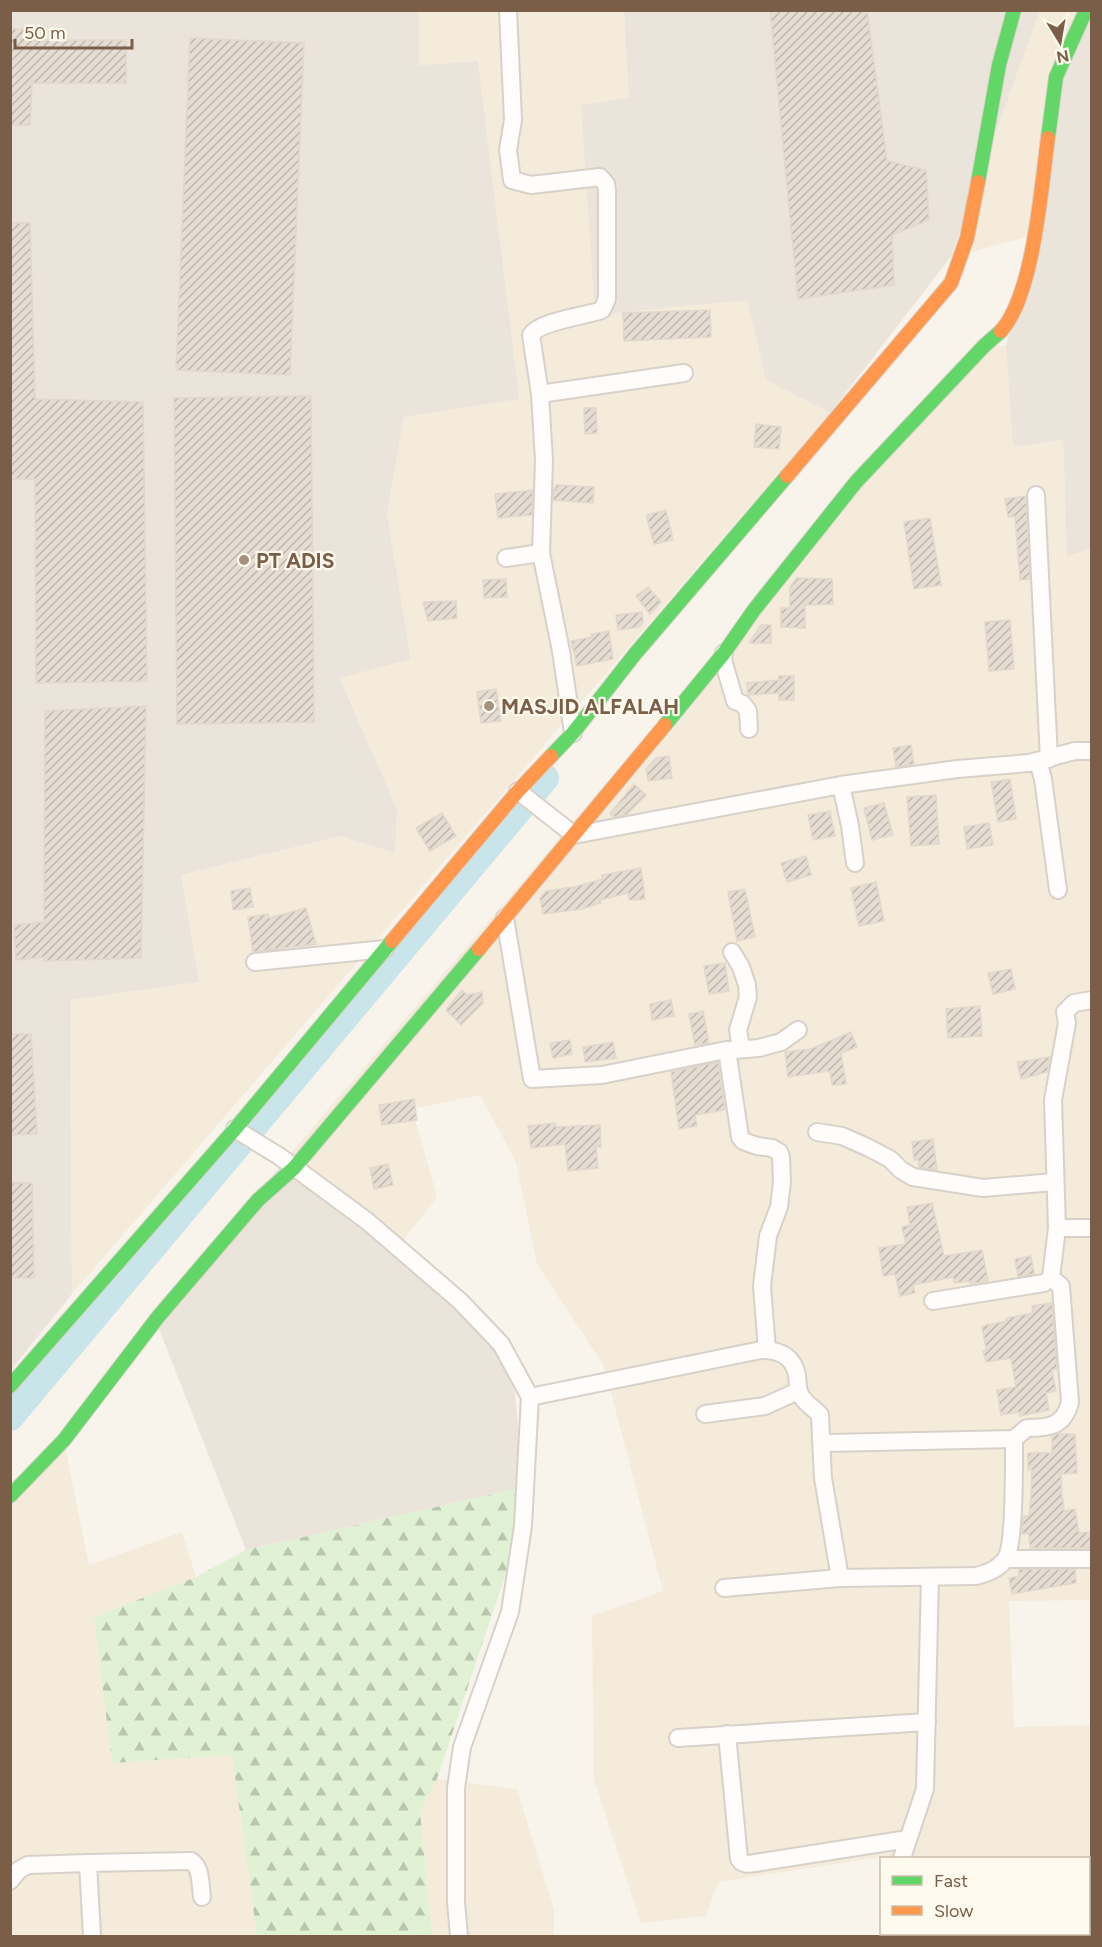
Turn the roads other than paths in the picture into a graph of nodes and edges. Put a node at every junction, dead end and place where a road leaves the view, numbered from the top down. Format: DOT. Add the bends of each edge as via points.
graph roads {
  1 [pos="508,10"];
  2 [pos="1014,10"];
  3 [pos="1086,10"];
  4 [pos="684,373"];
  5 [pos="540,394"];
  6 [pos="1036,495"];
  7 [pos="541,553"];
  8 [pos="506,558"];
  9 [pos="724,653"];
  10 [pos="749,729"];
  11 [pos="573,733"];
  12 [pos="1092,751"];
  13 [pos="1044,760"];
  14 [pos="841,785"];
  15 [pos="522,794"];
  16 [pos="574,835"];
  17 [pos="855,863"];
  18 [pos="1058,890"];
  19 [pos="505,918"];
  20 [pos="386,950"];
  21 [pos="732,952"];
  22 [pos="255,962"];
  23 [pos="1092,1000"];
  24 [pos="798,1030"];
  25 [pos="734,1050"];
  26 [pos="237,1130"];
  27 [pos="817,1132"];
  28 [pos="294,1168"];
  29 [pos="1054,1182"];
  30 [pos="1057,1228"];
  31 [pos="1092,1228"];
  32 [pos="1051,1278"];
  33 [pos="933,1301"];
  34 [pos="767,1350"];
  35 [pos="10,1386"];
  36 [pos="798,1390"];
  37 [pos="539,1396"];
  38 [pos="705,1414"];
  39 [pos="821,1438"];
  40 [pos="1014,1439"];
  41 [pos="10,1496"];
  42 [pos="1006,1559"];
  43 [pos="1092,1559"];
  44 [pos="930,1577"];
  45 [pos="840,1578"];
  46 [pos="724,1588"];
  47 [pos="927,1722"];
  48 [pos="727,1734"];
  49 [pos="678,1737"];
  50 [pos="908,1839"];
  51 [pos="902,1857"];
  52 [pos="88,1863"];
  53 [pos="10,1881"];
  54 [pos="202,1897"];
  55 [pos="92,1936"];
  56 [pos="459,1936"];
  1 -- 5 [label="street" via="513,120 508,150 512,180 531,185 600,177 607,190 607,299 602,310 532,332"];
  2 -- 11 [label="street" via="1003,43 972,222 951,283 635,654"];
  3 -- 9 [label="street" via="1056,77 1032,252 1016,309 1003,329 856,482"];
  4 -- 5 [label="street"];
  5 -- 7 [label="street" via="544,471"];
  6 -- 13 [label="street"];
  7 -- 8 [label="street"];
  7 -- 11 [label="street"];
  9 -- 10 [label="street" via="734,699 748,711"];
  9 -- 16 [label="street"];
  11 -- 15 [label="street"];
  12 -- 13 [label="street" via="1075,751"];
  13 -- 14 [label="street"];
  13 -- 18 [label="street" via="1043,779"];
  14 -- 16 [label="street"];
  14 -- 17 [label="street"];
  15 -- 16 [label="street"];
  15 -- 20 [label="street"];
  16 -- 19 [label="street"];
  19 -- 25 [label="street" via="532,1079 602,1075"];
  19 -- 28 [label="street"];
  20 -- 22 [label="street"];
  20 -- 26 [label="street"];
  21 -- 25 [label="street" via="741,967 748,997"];
  23 -- 29 [label="street" via="1074,1003 1065,1012 1067,1023 1053,1100"];
  24 -- 25 [label="street" via="781,1042"];
  25 -- 34 [label="street" via="740,1137 772,1148 781,1157 779,1207 768,1236 762,1286"];
  26 -- 28 [label="street"];
  26 -- 35 [label="street"];
  27 -- 29 [label="street" via="859,1143 913,1177 983,1188"];
  28 -- 37 [label="street" via="367,1221 460,1301 501,1344"];
  28 -- 41 [label="street" via="258,1200 158,1317 64,1440"];
  29 -- 30 [label="street"];
  30 -- 31 [label="street"];
  30 -- 32 [label="street"];
  32 -- 33 [label="street" via="1044,1283"];
  32 -- 40 [label="street" via="1061,1286 1070,1402 1066,1415 1056,1424 1027,1428"];
  34 -- 36 [label="street" via="788,1355 794,1364"];
  34 -- 37 [label="street"];
  36 -- 38 [label="street" via="765,1406"];
  36 -- 39 [label="street" via="820,1415"];
  37 -- 56 [label="street" via="510,1612 462,1747 456,1788"];
  39 -- 40 [label="street" via="826,1443"];
  39 -- 45 [label="street" via="823,1478"];
  40 -- 42 [label="street" via="1014,1506"];
  42 -- 43 [label="street"];
  42 -- 44 [label="street" via="993,1571 976,1576"];
  44 -- 45 [label="street"];
  44 -- 47 [label="street"];
  45 -- 46 [label="street"];
  47 -- 48 [label="street"];
  47 -- 50 [label="street" via="925,1789"];
  48 -- 49 [label="street"];
  48 -- 50 [label="street" via="741,1862"];
  50 -- 51 [label="street"];
  52 -- 53 [label="street" via="28,1865"];
  52 -- 54 [label="street" via="191,1861 198,1869"];
  52 -- 55 [label="street"];
}
